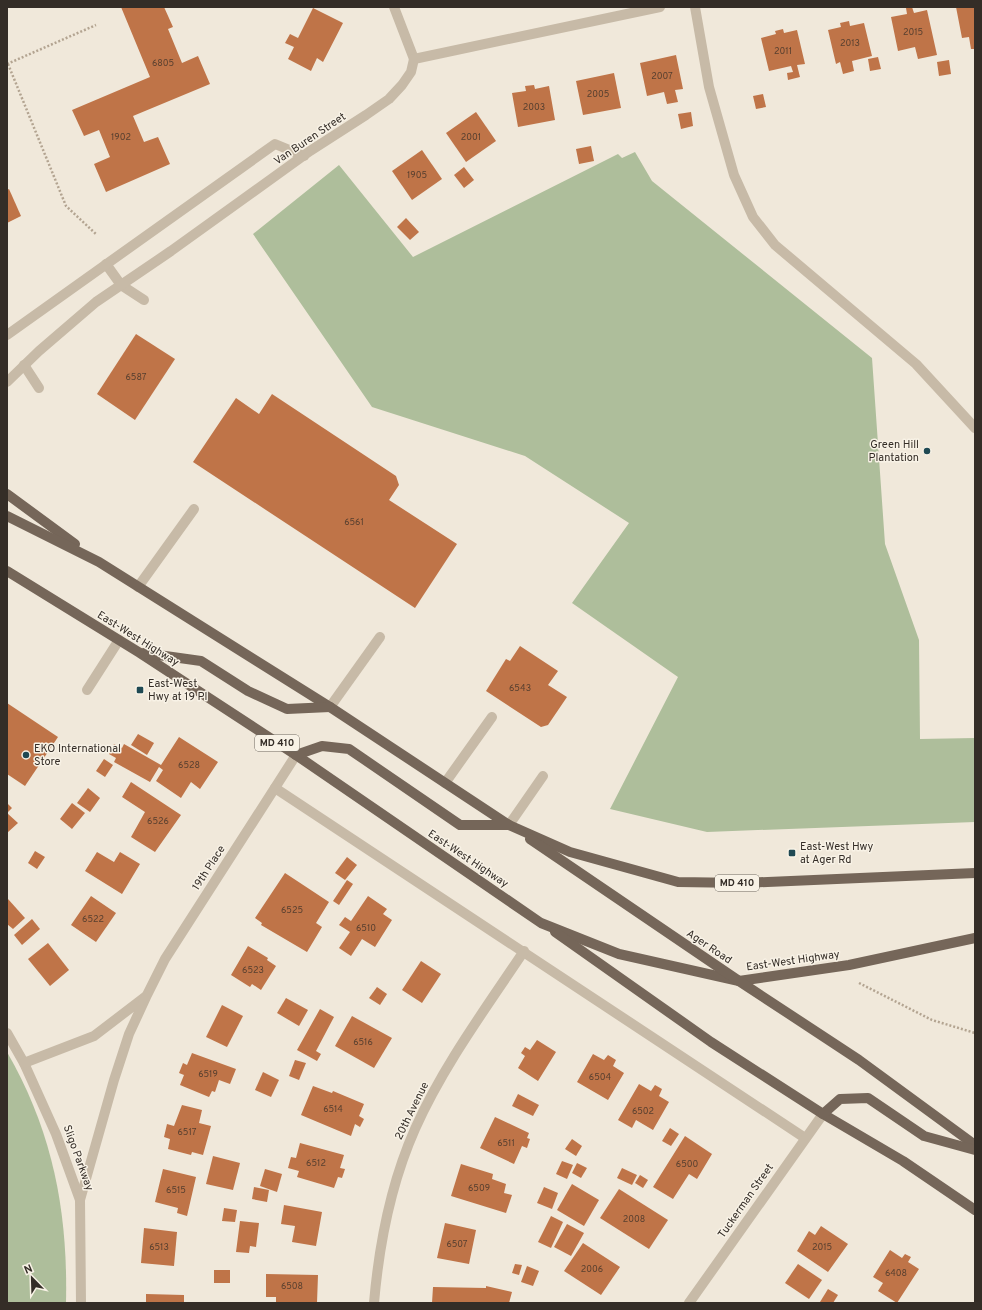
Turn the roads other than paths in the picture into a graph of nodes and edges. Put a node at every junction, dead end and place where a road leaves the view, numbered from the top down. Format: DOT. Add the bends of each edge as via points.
graph roads {
  1 [pos="394,7"];
  2 [pos="660,7"];
  3 [pos="695,7"];
  4 [pos="414,59"];
  5 [pos="304,156"];
  6 [pos="106,264"];
  7 [pos="121,285"];
  8 [pos="144,300"];
  9 [pos="7,335"];
  10 [pos="24,366"];
  11 [pos="7,382"];
  12 [pos="39,388"];
  13 [pos="975,428"];
  14 [pos="7,494"];
  15 [pos="194,509"];
  16 [pos="7,516"];
  17 [pos="99,562"];
  18 [pos="7,571"];
  19 [pos="138,587"];
  20 [pos="380,637"];
  21 [pos="119,640"];
  22 [pos="140,653"];
  23 [pos="88,690"];
  24 [pos="330,707"];
  25 [pos="492,717"];
  26 [pos="296,755"];
  27 [pos="543,776"];
  28 [pos="445,783"];
  29 [pos="275,788"];
  30 [pos="508,825"];
  31 [pos="975,873"];
  32 [pos="541,923"];
  33 [pos="975,938"];
  34 [pos="524,951"];
  35 [pos="739,981"];
  36 [pos="147,995"];
  37 [pos="7,1033"];
  38 [pos="24,1063"];
  39 [pos="823,1114"];
  40 [pos="805,1138"];
  41 [pos="975,1145"];
  42 [pos="975,1150"];
  43 [pos="80,1200"];
  44 [pos="975,1210"];
  45 [pos="81,1303"];
  46 [pos="374,1303"];
  47 [pos="689,1303"];
  1 -- 4 [label="street"];
  2 -- 4 [label="street"];
  3 -- 13 [label="street" via="709,86 734,175 753,217 775,245 916,364"];
  4 -- 5 [label="street, Van Buren Street" via="411,72 389,98"];
  5 -- 6 [label="street" via="275,144"];
  5 -- 7 [label="street, Van Buren Street"];
  6 -- 7 [label="street"];
  6 -- 9 [label="street"];
  7 -- 8 [label="street"];
  7 -- 10 [label="street, Van Buren Street" via="96,302"];
  10 -- 11 [label="street, Van Buren Street"];
  10 -- 12 [label="street"];
  14 -- 17 [label="main road"];
  15 -- 19 [label="street"];
  16 -- 17 [label="main road, MD 410"];
  17 -- 19 [label="main road, MD 410"];
  18 -- 21 [label="main road, East-West Highway / MD 410"];
  19 -- 24 [label="main road, MD 410"];
  20 -- 24 [label="street"];
  21 -- 22 [label="main road, East-West Highway / MD 410"];
  21 -- 23 [label="street"];
  22 -- 24 [label="main road" via="201,661 248,691 287,709"];
  22 -- 26 [label="main road, East-West Highway / MD 410"];
  24 -- 28 [label="main road, MD 410"];
  25 -- 28 [label="street"];
  26 -- 29 [label="street, 19th Place"];
  26 -- 30 [label="main road" via="322,746 349,749 460,825"];
  26 -- 32 [label="main road, East-West Highway / MD 410"];
  27 -- 30 [label="street"];
  28 -- 30 [label="main road, MD 410"];
  29 -- 34 [label="street"];
  29 -- 36 [label="street, 19th Place" via="165,959"];
  30 -- 31 [label="main road, MD 410" via="590,859 678,882 743,884"];
  30 -- 35 [label="main road, Ager Road"];
  32 -- 35 [label="main road, East-West Highway / MD 410" via="619,954"];
  32 -- 39 [label="main road" via="711,1042"];
  33 -- 35 [label="main road, East-West Highway / MD 410" via="849,965"];
  34 -- 40 [label="street"];
  34 -- 46 [label="street, 20th Avenue" via="434,1092 415,1130 400,1170 388,1217"];
  35 -- 41 [label="main road, Ager Road" via="859,1060"];
  36 -- 38 [label="street, 19th Place" via="94,1036"];
  36 -- 43 [label="street, 19th Place" via="129,1034"];
  37 -- 38 [label="street, Sligo Parkway"];
  38 -- 43 [label="street, Sligo Parkway" via="56,1134"];
  39 -- 40 [label="street, Tuckerman Street"];
  39 -- 42 [label="main road" via="840,1099 868,1098 924,1136"];
  39 -- 44 [label="main road" via="903,1162"];
  40 -- 47 [label="street, Tuckerman Street"];
  43 -- 45 [label="street, Sligo Parkway"];
}
